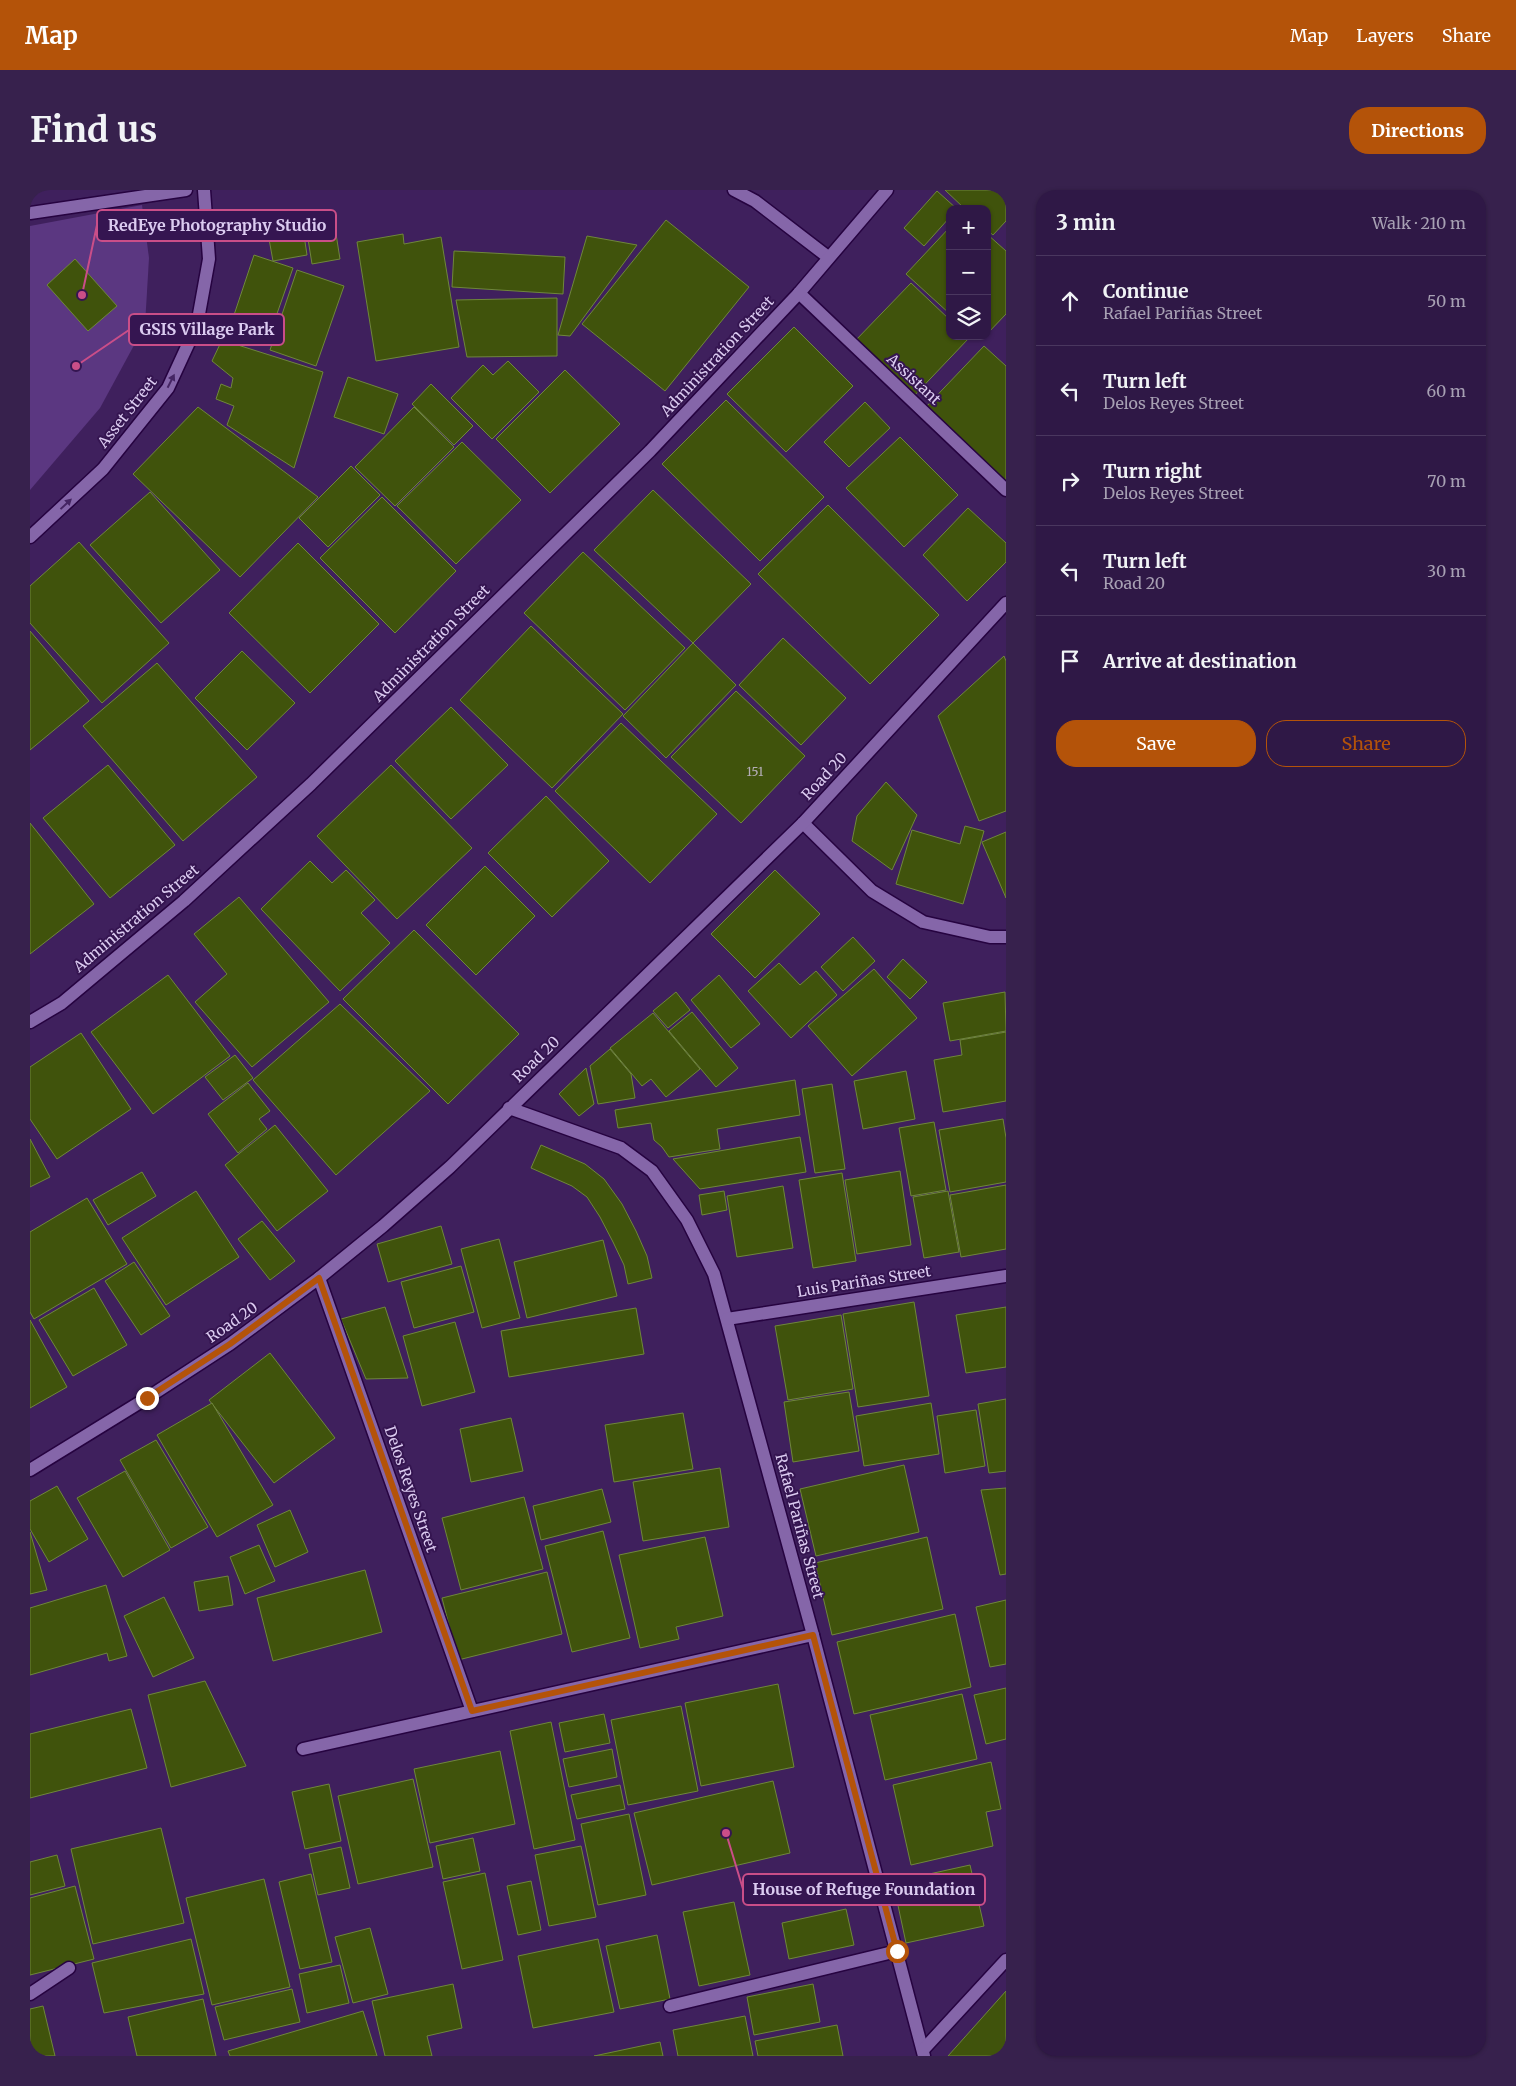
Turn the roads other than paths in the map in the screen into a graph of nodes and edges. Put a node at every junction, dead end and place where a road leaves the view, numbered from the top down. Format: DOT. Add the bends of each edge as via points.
graph roads {
  1 [pos="186,190"];
  2 [pos="204,190"];
  3 [pos="734,190"];
  4 [pos="887,190"];
  5 [pos="30,213"];
  6 [pos="828,257"];
  7 [pos="799,293"];
  8 [pos="1006,490"];
  9 [pos="30,537"];
  10 [pos="1006,603"];
  11 [pos="803,823"];
  12 [pos="1006,937"];
  13 [pos="30,1022"];
  14 [pos="509,1108"];
  15 [pos="1006,1276"];
  16 [pos="319,1278"];
  17 [pos="727,1319"];
  18 [pos="30,1470"];
  19 [pos="813,1635"];
  20 [pos="472,1711"];
  21 [pos="303,1749"];
  22 [pos="897,1951"];
  23 [pos="1006,1960"];
  24 [pos="69,1968"];
  25 [pos="30,1994"];
  26 [pos="670,2006"];
  27 [pos="923,2053"];
  1 -- 5 [label="street"];
  9 -- 2 [label="street, Asset Street, one-way" via="103,469 168,388 199,316 209,259"];
  3 -- 6 [label="street" via="755,201"];
  4 -- 6 [label="street, Administration Street"];
  6 -- 7 [label="street, Administration Street"];
  7 -- 8 [label="street, Assistant"];
  7 -- 13 [label="street, Administration Street" via="650,451 311,784 184,901 62,1003"];
  10 -- 11 [label="street, Road 20"];
  11 -- 12 [label="street" via="872,891 923,922 990,937"];
  11 -- 14 [label="street, Road 20"];
  14 -- 16 [label="street, Road 20" via="450,1167"];
  14 -- 17 [label="street, Rafael Pariñas Street" via="621,1148 652,1171 688,1220 714,1274"];
  15 -- 17 [label="street, Luis Pariñas Street"];
  16 -- 18 [label="street, Road 20" via="230,1344"];
  16 -- 20 [label="street, Delos Reyes Street"];
  17 -- 19 [label="street, Rafael Pariñas Street"];
  19 -- 20 [label="street"];
  19 -- 22 [label="street, Rafael Pariñas Street"];
  20 -- 21 [label="street"];
  22 -- 26 [label="street"];
  22 -- 27 [label="street, Rafael Pariñas Street"];
  23 -- 27 [label="street"];
  24 -- 25 [label="street"];
}
